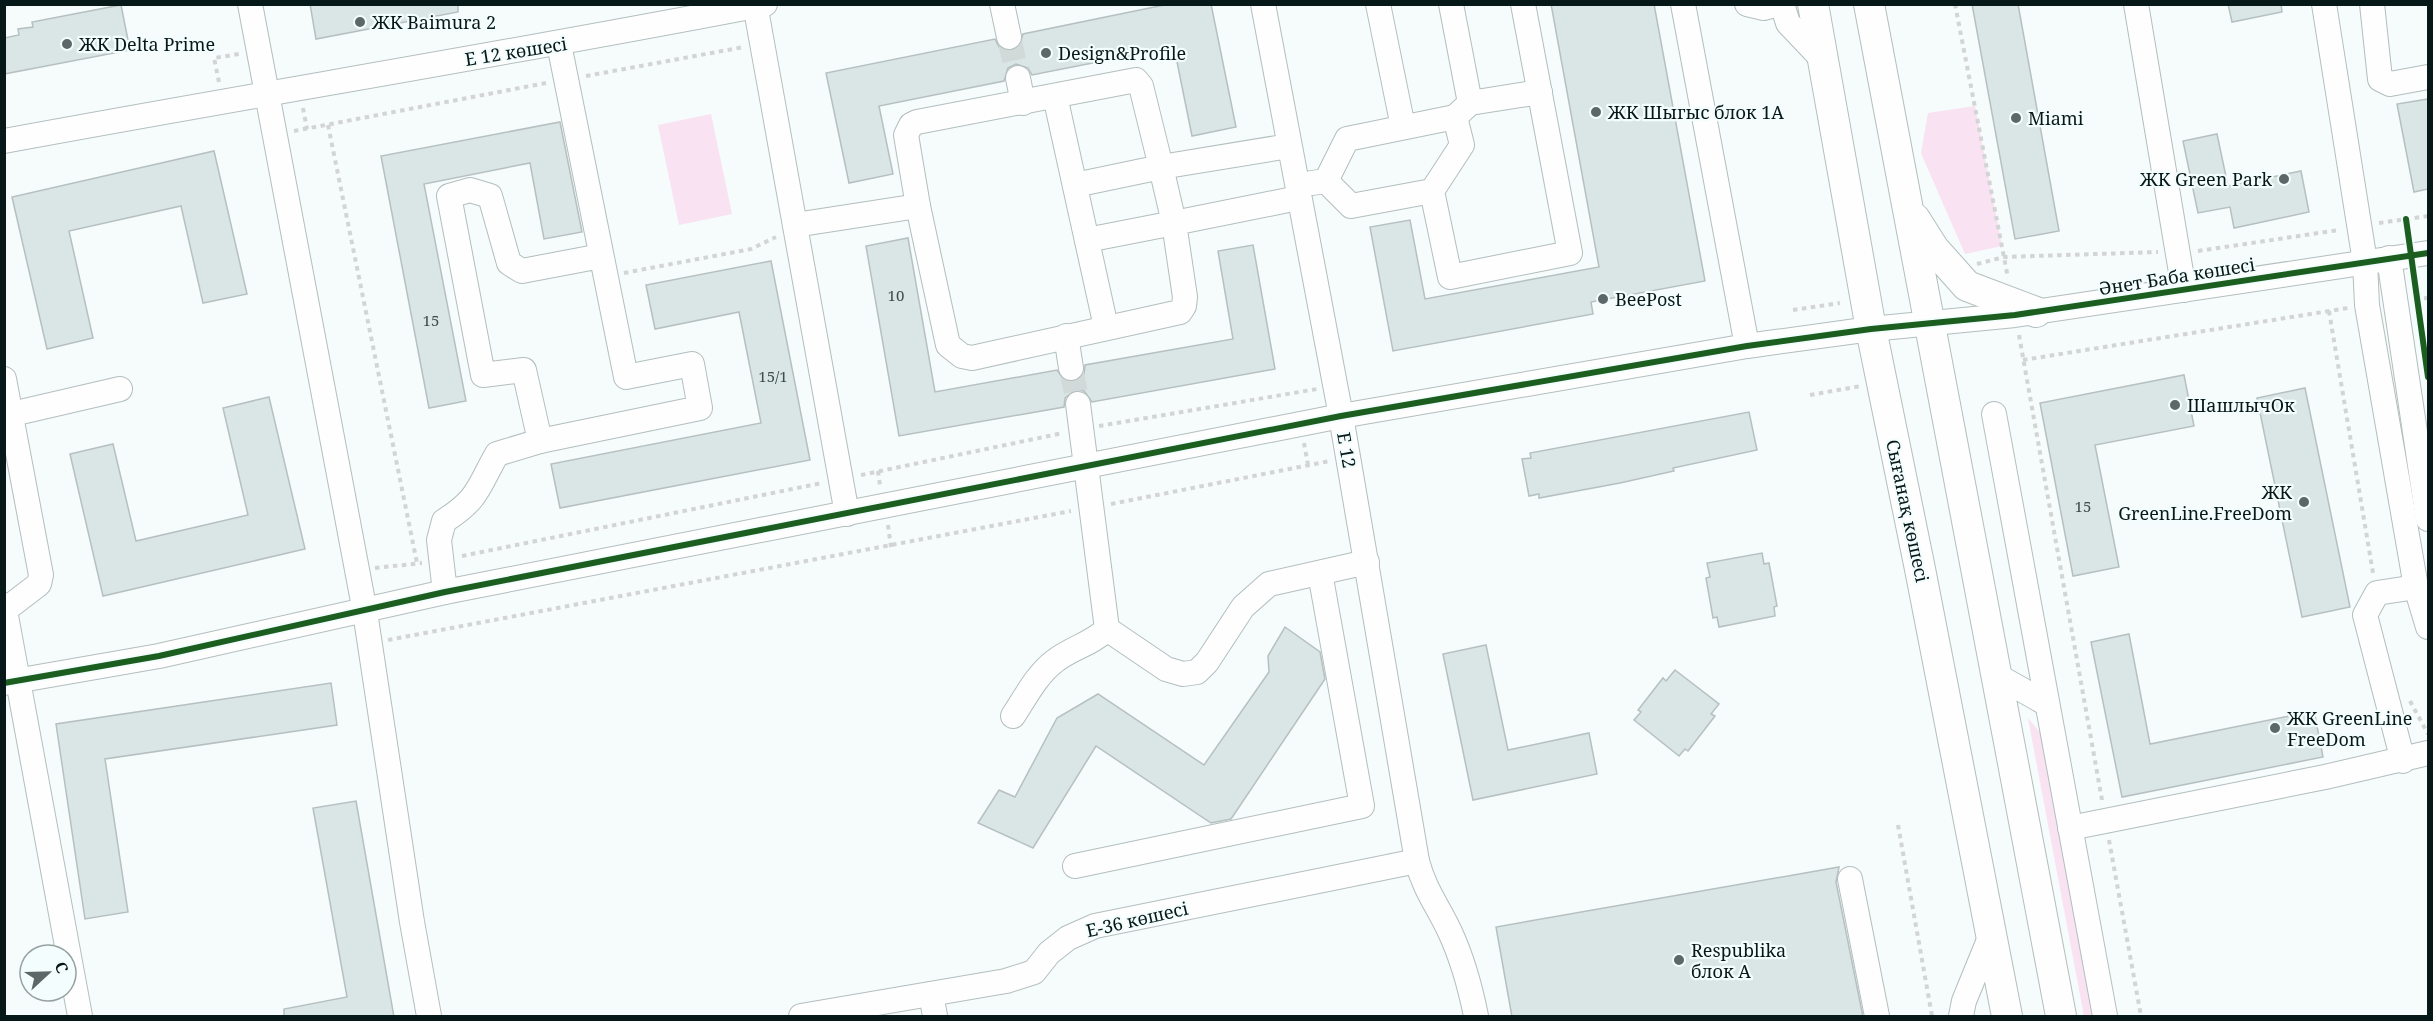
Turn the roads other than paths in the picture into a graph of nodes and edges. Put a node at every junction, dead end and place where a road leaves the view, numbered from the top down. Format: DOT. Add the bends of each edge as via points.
graph roads {
  1 [pos="250,4"];
  2 [pos="1002,4"];
  3 [pos="1263,4"];
  4 [pos="1378,4"];
  5 [pos="1523,4"];
  6 [pos="1683,4"];
  7 [pos="1747,4"];
  8 [pos="1780,4"];
  9 [pos="1813,4"];
  10 [pos="1869,4"];
  11 [pos="2136,4"];
  12 [pos="2324,4"];
  13 [pos="2372,4"];
  14 [pos="758,5"];
  15 [pos="1456,5"];
  16 [pos="1009,37"];
  17 [pos="559,44"];
  18 [pos="1824,61"];
  19 [pos="2428,77"];
  20 [pos="1018,78"];
  21 [pos="266,92"];
  22 [pos="1540,92"];
  23 [pos="1055,96"];
  24 [pos="1023,103"];
  25 [pos="1462,110"];
  26 [pos="1403,127"];
  27 [pos="4,141"];
  28 [pos="1289,146"];
  29 [pos="1161,167"];
  30 [pos="1326,181"];
  31 [pos="1075,185"];
  32 [pos="1432,191"];
  33 [pos="1297,192"];
  34 [pos="1905,203"];
  35 [pos="918,206"];
  36 [pos="1174,223"];
  37 [pos="795,225"];
  38 [pos="1087,240"];
  39 [pos="2398,257"];
  40 [pos="604,267"];
  41 [pos="2184,290"];
  42 [pos="2021,310"];
  43 [pos="1930,323"];
  44 [pos="1106,327"];
  45 [pos="1871,329"];
  46 [pos="1066,336"];
  47 [pos="1747,346"];
  48 [pos="1071,368"];
  49 [pos="4,379"];
  50 [pos="120,389"];
  51 [pos="1078,404"];
  52 [pos="12,414"];
  53 [pos="1994,414"];
  54 [pos="1341,416"];
  55 [pos="540,441"];
  56 [pos="1088,466"];
  57 [pos="847,514"];
  58 [pos="2428,519"];
  59 [pos="1366,562"];
  60 [pos="1320,573"];
  61 [pos="2416,587"];
  62 [pos="445,592"];
  63 [pos="4,605"];
  64 [pos="5,610"];
  65 [pos="365,612"];
  66 [pos="2428,627"];
  67 [pos="1107,629"];
  68 [pos="1996,675"];
  69 [pos="11,681"];
  70 [pos="2047,704"];
  71 [pos="1012,716"];
  72 [pos="2428,753"];
  73 [pos="2403,761"];
  74 [pos="2070,828"];
  75 [pos="1417,861"];
  76 [pos="1075,866"];
  77 [pos="1850,879"];
  78 [pos="1991,935"];
  79 [pos="933,1005"];
  80 [pos="80,1017"];
  81 [pos="429,1017"];
  82 [pos="801,1017"];
  83 [pos="1476,1017"];
  84 [pos="1877,1017"];
  85 [pos="1961,1017"];
  86 [pos="2007,1017"];
  87 [pos="2061,1017"];
  88 [pos="2105,1017"];
  1 -- 21 [label="street"];
  2 -- 16 [label="street"];
  3 -- 28 [label="street, E 12"];
  4 -- 26 [label="street"];
  5 -- 22 [label="street"];
  6 -- 47 [label="street"];
  7 -- 8 [label="street" via="1764,8"];
  8 -- 18 [label="street" via="1788,23"];
  9 -- 18 [label="main road, Сығанақ көшесі"];
  10 -- 34 [label="main road"];
  11 -- 41 [label="street"];
  12 -- 39 [label="street" via="2360,226"];
  13 -- 19 [label="street" via="2380,79 2390,84"];
  14 -- 17 [label="street, Е 12 көшесі"];
  14 -- 37 [label="street"];
  15 -- 25 [label="street"];
  17 -- 21 [label="street, Е 12 көшесі"];
  17 -- 40 [label="street"];
  18 -- 45 [label="main road, Сығанақ көшесі"];
  20 -- 24 [label="street"];
  21 -- 27 [label="street, Е 12 көшесі"];
  21 -- 65 [label="street"];
  22 -- 25 [label="street"];
  22 -- 32 [label="street" via="1570,253 1450,277"];
  23 -- 24 [label="street"];
  23 -- 29 [label="street" via="1136,80 1141,86"];
  23 -- 31 [label="street"];
  24 -- 35 [label="street" via="911,125 906,135"];
  25 -- 26 [label="street"];
  25 -- 32 [label="street" via="1462,145"];
  26 -- 30 [label="street" via="1347,139"];
  28 -- 29 [label="street"];
  28 -- 33 [label="street, E 12"];
  29 -- 31 [label="street"];
  29 -- 36 [label="street"];
  30 -- 32 [label="street" via="1351,206"];
  30 -- 33 [label="street"];
  31 -- 38 [label="street"];
  33 -- 36 [label="street"];
  33 -- 54 [label="street, E 12"];
  34 -- 42 [label="main road" via="1934,249 1967,286"];
  34 -- 43 [label="main road"];
  35 -- 37 [label="street"];
  35 -- 46 [label="street" via="948,345 955,352 972,358"];
  36 -- 38 [label="street"];
  36 -- 44 [label="street" via="1184,306 1180,312"];
  37 -- 57 [label="street"];
  38 -- 44 [label="street"];
  39 -- 41 [label="street, Әнет Баба көшесі"];
  39 -- 58 [label="street" via="2407,300"];
  39 -- 61 [label="street" via="2367,305"];
  40 -- 55 [label="street" via="626,377 693,364 700,408"];
  40 -- 55 [label="street" via="522,271 509,263 490,196 470,189 449,196 483,375 524,370"];
  41 -- 42 [label="street, Әнет Баба көшесі"];
  42 -- 43 [label="street, Әнет Баба көшесі"];
  43 -- 45 [label="street, Әнет Баба көшесі"];
  43 -- 68 [label="main road"];
  44 -- 46 [label="street"];
  45 -- 47 [label="street, Әнет Баба көшесі"];
  45 -- 78 [label="main road, Сығанақ көшесі"];
  46 -- 48 [label="street"];
  47 -- 54 [label="street, Әнет Баба көшесі"];
  49 -- 52 [label="street"];
  50 -- 52 [label="street"];
  51 -- 56 [label="street"];
  52 -- 64 [label="street" via="41,575 39,584"];
  53 -- 70 [label="street"];
  54 -- 56 [label="street, Әнет Баба көшесі"];
  54 -- 59 [label="street, E 12"];
  55 -- 62 [label="street" via="497,454 478,493 444,521 440,540"];
  56 -- 57 [label="street, Әнет Баба көшесі"];
  56 -- 67 [label="street"];
  57 -- 62 [label="street, Әнет Баба көшесі"];
  59 -- 60 [label="street"];
  59 -- 75 [label="street, E 12"];
  60 -- 67 [label="street" via="1269,584 1255,595 1197,672 1183,674 1166,669"];
  60 -- 76 [label="street" via="1362,806"];
  61 -- 66 [label="street"];
  61 -- 73 [label="street" via="2377,594 2365,615"];
  62 -- 65 [label="street, Әнет Баба көшесі"];
  63 -- 64 [label="street"];
  64 -- 69 [label="street"];
  65 -- 69 [label="street, Әнет Баба көшесі" via="159,656"];
  65 -- 81 [label="street"];
  67 -- 71 [label="street" via="1054,661"];
  68 -- 70 [label="street"];
  68 -- 87 [label="main road"];
  69 -- 80 [label="street"];
  70 -- 74 [label="street"];
  72 -- 73 [label="street"];
  73 -- 74 [label="street"];
  74 -- 88 [label="street"];
  75 -- 79 [label="street, Е-36 көшесі" via="1095,926 1049,952 1034,972"];
  75 -- 83 [label="street, E 12" via="1424,887 1449,930 1467,973"];
  77 -- 84 [label="street"];
  78 -- 85 [label="street"];
  78 -- 86 [label="main road, Сығанақ көшесі"];
  79 -- 82 [label="street, Е-36 көшесі"];
}
